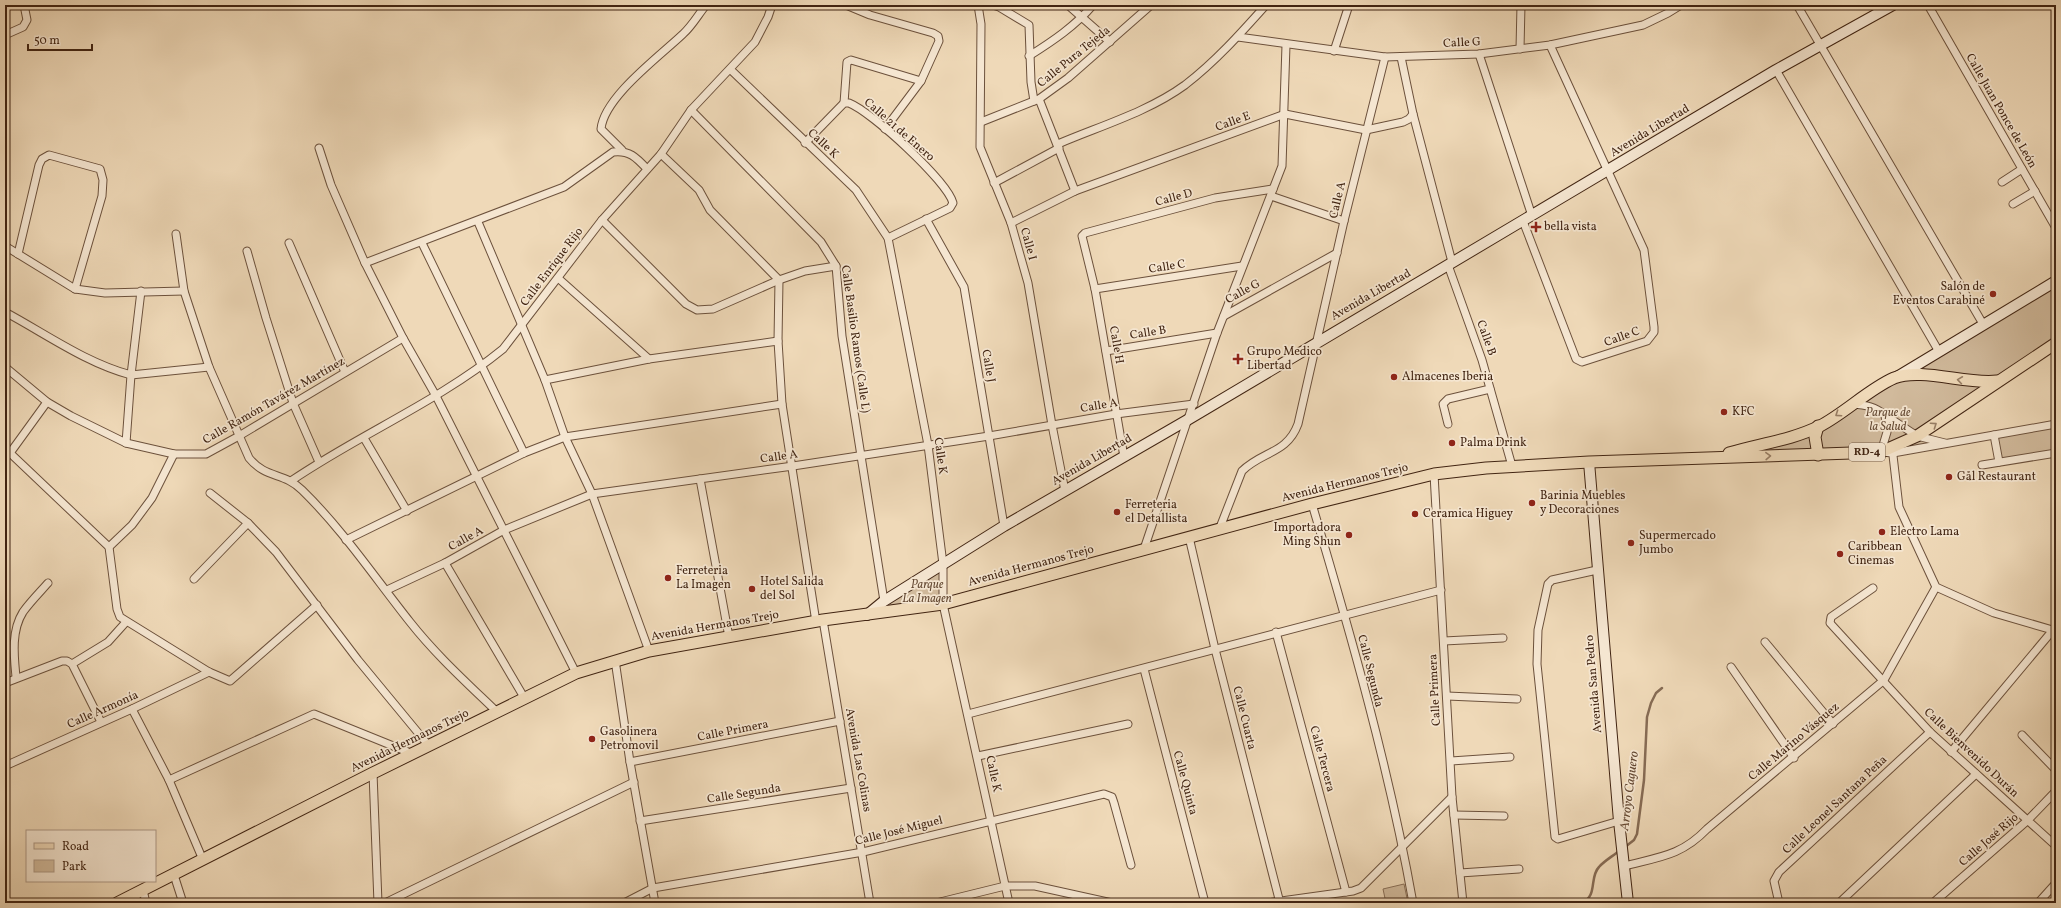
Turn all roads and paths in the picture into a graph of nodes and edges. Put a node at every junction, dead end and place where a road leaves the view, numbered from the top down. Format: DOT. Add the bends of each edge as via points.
graph roads {
  1 [pos="24,5"];
  2 [pos="706,5"];
  3 [pos="772,5"];
  4 [pos="846,5"];
  5 [pos="978,5"];
  6 [pos="993,5"];
  7 [pos="1068,5"];
  8 [pos="1094,5"];
  9 [pos="1151,5"];
  10 [pos="1266,5"];
  11 [pos="1349,5"];
  12 [pos="1521,5"];
  13 [pos="1681,5"];
  14 [pos="1797,5"];
  15 [pos="1893,5"];
  16 [pos="1928,5"];
  17 [pos="1082,18"];
  18 [pos="5,35"];
  19 [pos="1238,37"];
  20 [pos="1110,42"];
  21 [pos="1286,45"];
  22 [pos="1550,46"];
  23 [pos="1820,47"];
  24 [pos="1520,49"];
  25 [pos="1334,51"];
  26 [pos="1479,54"];
  27 [pos="1029,56"];
  28 [pos="1385,57"];
  29 [pos="1402,57"];
  30 [pos="731,70"];
  31 [pos="1776,70"];
  32 [pos="921,81"];
  33 [pos="1037,100"];
  34 [pos="844,102"];
  35 [pos="691,110"];
  36 [pos="1285,114"];
  37 [pos="1413,114"];
  38 [pos="981,122"];
  39 [pos="885,129"];
  40 [pos="1366,130"];
  41 [pos="805,143"];
  42 [pos="1058,146"];
  43 [pos="319,148"];
  44 [pos="622,150"];
  45 [pos="661,154"];
  46 [pos="647,168"];
  47 [pos="2022,170"];
  48 [pos="1607,171"];
  49 [pos="2002,182"];
  50 [pos="994,183"];
  51 [pos="1273,189"];
  52 [pos="1075,191"];
  53 [pos="2035,191"];
  54 [pos="1271,196"];
  55 [pos="2014,204"];
  56 [pos="1532,216"];
  57 [pos="926,219"];
  58 [pos="602,220"];
  59 [pos="1344,221"];
  60 [pos="1522,221"];
  61 [pos="478,222"];
  62 [pos="1011,223"];
  63 [pos="2056,228"];
  64 [pos="176,234"];
  65 [pos="1082,236"];
  66 [pos="888,238"];
  67 [pos="289,243"];
  68 [pos="422,243"];
  69 [pos="5,246"];
  70 [pos="247,251"];
  71 [pos="1337,253"];
  72 [pos="18,254"];
  73 [pos="365,263"];
  74 [pos="1450,264"];
  75 [pos="836,266"];
  76 [pos="1242,266"];
  77 [pos="558,278"];
  78 [pos="779,280"];
  79 [pos="2056,281"];
  80 [pos="75,289"];
  81 [pos="1095,289"];
  82 [pos="184,291"];
  83 [pos="141,292"];
  84 [pos="5,312"];
  85 [pos="1224,316"];
  86 [pos="1983,324"];
  87 [pos="522,325"];
  88 [pos="1217,333"];
  89 [pos="403,338"];
  90 [pos="778,341"];
  91 [pos="1316,342"];
  92 [pos="2056,343"];
  93 [pos="1938,350"];
  94 [pos="1106,351"];
  95 [pos="649,359"];
  96 [pos="5,366"];
  97 [pos="482,366"];
  98 [pos="209,367"];
  99 [pos="345,372"];
  100 [pos="131,375"];
  101 [pos="1895,378"];
  102 [pos="545,380"];
  103 [pos="1999,381"];
  104 [pos="1490,389"];
  105 [pos="436,396"];
  106 [pos="47,402"];
  107 [pos="293,403"];
  108 [pos="782,404"];
  109 [pos="1194,404"];
  110 [pos="1853,404"];
  111 [pos="1116,414"];
  112 [pos="1885,415"];
  113 [pos="1189,419"];
  114 [pos="1448,424"];
  115 [pos="2056,424"];
  116 [pos="1052,425"];
  117 [pos="1818,426"];
  118 [pos="1994,435"];
  119 [pos="239,436"];
  120 [pos="989,436"];
  121 [pos="1917,436"];
  122 [pos="565,437"];
  123 [pos="364,438"];
  124 [pos="1955,442"];
  125 [pos="126,443"];
  126 [pos="928,445"];
  127 [pos="1889,451"];
  128 [pos="8,452"];
  129 [pos="524,453"];
  130 [pos="2056,453"];
  131 [pos="174,454"];
  132 [pos="1818,455"];
  133 [pos="861,456"];
  134 [pos="1124,457"];
  135 [pos="1716,458"];
  136 [pos="318,462"];
  137 [pos="1589,462"];
  138 [pos="1999,462"];
  139 [pos="1982,465"];
  140 [pos="792,466"];
  141 [pos="1512,466"];
  142 [pos="1434,474"];
  143 [pos="476,478"];
  144 [pos="700,479"];
  145 [pos="291,481"];
  146 [pos="1065,491"];
  147 [pos="210,493"];
  148 [pos="592,494"];
  149 [pos="1312,504"];
  150 [pos="407,511"];
  151 [pos="248,524"];
  152 [pos="1004,526"];
  153 [pos="504,530"];
  154 [pos="1219,530"];
  155 [pos="1189,537"];
  156 [pos="346,540"];
  157 [pos="109,546"];
  158 [pos="1144,549"];
  159 [pos="445,563"];
  160 [pos="943,564"];
  161 [pos="1597,570"];
  162 [pos="194,579"];
  163 [pos="48,583"];
  164 [pos="1936,587"];
  165 [pos="1873,588"];
  166 [pos="387,590"];
  167 [pos="1441,590"];
  168 [pos="884,601"];
  169 [pos="943,604"];
  170 [pos="317,605"];
  171 [pos="1345,615"];
  172 [pos="867,616"];
  173 [pos="820,621"];
  174 [pos="126,622"];
  175 [pos="2054,631"];
  176 [pos="1276,632"];
  177 [pos="729,637"];
  178 [pos="1503,638"];
  179 [pos="1444,641"];
  180 [pos="1765,642"];
  181 [pos="1215,649"];
  182 [pos="649,651"];
  183 [pos="615,660"];
  184 [pos="72,664"];
  185 [pos="1731,667"];
  186 [pos="1144,669"];
  187 [pos="209,672"];
  188 [pos="576,673"];
  189 [pos="16,677"];
  190 [pos="1884,680"];
  191 [pos="5,683"];
  192 [pos="1447,696"];
  193 [pos="525,699"];
  194 [pos="1518,699"];
  195 [pos="132,709"];
  196 [pos="497,712"];
  197 [pos="968,714"];
  198 [pos="840,721"];
  199 [pos="101,722"];
  200 [pos="1128,724"];
  201 [pos="1833,724"];
  202 [pos="1930,732"];
  203 [pos="2022,735"];
  204 [pos="430,746"];
  205 [pos="1951,752"];
  206 [pos="413,754"];
  207 [pos="978,756"];
  208 [pos="1510,756"];
  209 [pos="1794,758"];
  210 [pos="1451,761"];
  211 [pos="630,762"];
  212 [pos="5,766"];
  213 [pos="2056,770"];
  214 [pos="373,773"];
  215 [pos="1976,774"];
  216 [pos="169,780"];
  217 [pos="634,782"];
  218 [pos="851,788"];
  219 [pos="2056,791"];
  220 [pos="1452,797"];
  221 [pos="1454,815"];
  222 [pos="1504,816"];
  223 [pos="991,820"];
  224 [pos="2028,820"];
  225 [pos="640,821"];
  226 [pos="1619,821"];
  227 [pos="1403,844"];
  228 [pos="2056,846"];
  229 [pos="863,852"];
  230 [pos="203,860"];
  231 [pos="1131,865"];
  232 [pos="1624,866"];
  233 [pos="1519,869"];
  234 [pos="1460,873"];
  235 [pos="174,875"];
  236 [pos="2056,883"];
  237 [pos="1005,886"];
  238 [pos="653,888"];
  239 [pos="143,890"];
  240 [pos="1346,892"];
  241 [pos="1009,902"];
  242 [pos="1279,902"];
  243 [pos="117,903"];
  244 [pos="146,903"];
  245 [pos="183,903"];
  246 [pos="378,903"];
  247 [pos="385,903"];
  248 [pos="624,903"];
  249 [pos="655,903"];
  250 [pos="870,903"];
  251 [pos="936,903"];
  252 [pos="1112,903"];
  253 [pos="1205,903"];
  254 [pos="1266,903"];
  255 [pos="1413,903"];
  256 [pos="1463,903"];
  257 [pos="1628,903"];
  258 [pos="1779,903"];
  259 [pos="1839,903"];
  260 [pos="1933,903"];
  261 [pos="2038,903"];
  1 -- 18 [label="street" via="27,20 23,26"];
  2 -- 44 [label="street" via="684,33 633,78 602,119 601,129"];
  3 -- 30 [label="street, Calle Enrique Rijo" via="755,42"];
  4 -- 32 [label="street" via="938,36 939,41"];
  5 -- 38 [label="street, Calle I" via="982,24"];
  6 -- 27 [label="street" via="1029,25"];
  7 -- 17 [label="street"];
  8 -- 17 [label="street"];
  9 -- 20 [label="street, Calle Pura Tejeda"];
  10 -- 19 [label="street"];
  11 -- 25 [label="street"];
  12 -- 24 [label="street"];
  13 -- 22 [label="street, Calle G" via="1643,24"];
  14 -- 23 [label="street"];
  15 -- 23 [label="street, Avenida Libertad"];
  16 -- 47 [label="street, Calle Juan Ponce de León"];
  17 -- 20 [label="street"];
  17 -- 27 [label="street"];
  19 -- 21 [label="street, Calle G"];
  19 -- 42 [label="street" via="1185,85 1144,108"];
  20 -- 33 [label="street, Calle Pura Tejeda" via="1068,78"];
  21 -- 25 [label="street, Calle G"];
  21 -- 36 [label="street"];
  22 -- 24 [label="street, Calle G"];
  22 -- 48 [label="street"];
  23 -- 31 [label="street, Avenida Libertad"];
  23 -- 86 [label="street"];
  24 -- 26 [label="street, Calle G"];
  25 -- 28 [label="street, Calle G"];
  26 -- 29 [label="street, Calle G"];
  26 -- 56 [label="street"];
  27 -- 33 [label="street" via="1031,82"];
  28 -- 29 [label="street, Calle G"];
  28 -- 40 [label="street, Calle A"];
  29 -- 37 [label="street"];
  30 -- 35 [label="street, Calle Enrique Rijo"];
  30 -- 41 [label="street, Calle K"];
  31 -- 48 [label="street, Avenida Libertad"];
  31 -- 93 [label="street"];
  32 -- 34 [label="street" via="851,60 845,68"];
  32 -- 39 [label="street"];
  33 -- 38 [label="street, Calle Pura Tejeda"];
  33 -- 42 [label="street"];
  34 -- 39 [label="street, Calle 21 de Enero" via="853,104"];
  34 -- 41 [label="street, Calle 21 de Enero"];
  35 -- 45 [label="street, Calle Enrique Rijo"];
  35 -- 75 [label="street, Calle Basilio Ramos (Calle L)" via="821,242"];
  36 -- 40 [label="street"];
  36 -- 51 [label="street" via="1282,166"];
  36 -- 52 [label="street, Calle E"];
  37 -- 40 [label="street" via="1403,122"];
  37 -- 74 [label="street, Calle B"];
  38 -- 50 [label="street, Calle I" via="980,147"];
  39 -- 57 [label="street, Calle 21 de Enero" via="924,164 952,199 950,208"];
  40 -- 59 [label="street, Calle A"];
  41 -- 66 [label="street, Calle K" via="856,190"];
  42 -- 50 [label="street"];
  42 -- 52 [label="street"];
  43 -- 73 [label="street" via="331,186"];
  44 -- 46 [label="street" via="634,155"];
  44 -- 61 [label="street" via="613,152 564,187"];
  45 -- 46 [label="street, Calle Enrique Rijo"];
  45 -- 78 [label="street" via="699,190 710,210"];
  46 -- 58 [label="street, Calle Enrique Rijo"];
  47 -- 49 [label="street"];
  47 -- 53 [label="street, Calle Juan Ponce de León"];
  48 -- 56 [label="street, Avenida Libertad"];
  48 -- 60 [label="street, Calle C" via="1644,250 1654,326 1654,332 1647,341 1582,362 1576,360"];
  50 -- 62 [label="street, Calle I"];
  51 -- 54 [label="street"];
  51 -- 65 [label="street, Calle D" via="1215,198 1085,233"];
  52 -- 62 [label="street, Calle E"];
  53 -- 55 [label="street"];
  53 -- 63 [label="street, Calle Juan Ponce de León"];
  54 -- 59 [label="street"];
  54 -- 76 [label="street"];
  56 -- 60 [label="street, Avenida Libertad"];
  57 -- 66 [label="street, Calle 21 de Enero"];
  57 -- 120 [label="street, Calle J" via="964,287"];
  58 -- 77 [label="street, Calle Enrique Rijo"];
  58 -- 78 [label="street" via="686,304 696,310 713,309"];
  59 -- 71 [label="street, Calle A"];
  60 -- 74 [label="street, Avenida Libertad"];
  61 -- 68 [label="street"];
  61 -- 87 [label="street"];
  62 -- 116 [label="street, Calle I" via="1028,283"];
  64 -- 82 [label="street"];
  65 -- 81 [label="street, Calle H"];
  66 -- 126 [label="street, Calle K"];
  67 -- 99 [label="street"];
  68 -- 73 [label="street"];
  68 -- 97 [label="street"];
  69 -- 72 [label="street"];
  70 -- 107 [label="street"];
  71 -- 85 [label="street, Calle G"];
  71 -- 91 [label="street, Calle A"];
  72 -- 80 [label="street"];
  72 -- 80 [label="street" via="42,159 49,155 100,169 103,180 102,196"];
  73 -- 89 [label="street"];
  74 -- 91 [label="street, Avenida Libertad"];
  74 -- 104 [label="street, Calle B"];
  75 -- 78 [label="street" via="805,271"];
  75 -- 133 [label="street, Calle Basilio Ramos (Calle L)" via="842,336"];
  76 -- 81 [label="street, Calle C"];
  76 -- 85 [label="street"];
  77 -- 87 [label="street, Calle Enrique Rijo"];
  77 -- 95 [label="street"];
  78 -- 90 [label="street, Avenida Las Colinas"];
  79 -- 86 [label="street"];
  80 -- 83 [label="street" via="105,293"];
  81 -- 94 [label="street, Calle H"];
  82 -- 83 [label="street"];
  82 -- 98 [label="street"];
  83 -- 100 [label="street"];
  84 -- 100 [label="street" via="94,362"];
  85 -- 88 [label="street"];
  86 -- 93 [label="street"];
  87 -- 97 [label="street, Calle Enrique Rijo" via="503,349"];
  87 -- 102 [label="street"];
  88 -- 94 [label="street, Calle B"];
  88 -- 109 [label="street"];
  89 -- 99 [label="street, Calle Ramón Tavárez Martínez"];
  89 -- 105 [label="street"];
  90 -- 95 [label="street"];
  90 -- 108 [label="street, Avenida Las Colinas"];
  91 -- 113 [label="street, Avenida Libertad"];
  91 -- 154 [label="street, Calle A" via="1294,435 1280,448 1242,471"];
  92 -- 103 [label="main road, Avenida Hermanos Trejo / RD-4"];
  93 -- 101 [label="street"];
  94 -- 111 [label="street, Calle H"];
  95 -- 102 [label="street"];
  96 -- 106 [label="street, Calle Ramón Tavárez Martínez"];
  97 -- 105 [label="street, Calle Enrique Rijo"];
  97 -- 129 [label="street"];
  98 -- 100 [label="street"];
  98 -- 119 [label="street"];
  99 -- 107 [label="street, Calle Ramón Tavárez Martínez"];
  100 -- 125 [label="street"];
  103 -- 101 [label="main road, Avenida Hermanos Trejo / RD-4, one-way" via="1978,382 1916,375"];
  101 -- 110 [label="main road, Avenida Hermanos Trejo / RD-4"];
  102 -- 122 [label="street"];
  121 -- 103 [label="main road, Avenida Hermanos Trejo / RD-4, one-way"];
  104 -- 114 [label="street" via="1448,399 1443,407"];
  104 -- 141 [label="street, Calle B"];
  105 -- 123 [label="street, Calle Enrique Rijo"];
  105 -- 143 [label="street"];
  106 -- 125 [label="street, Calle Ramón Tavárez Martínez"];
  106 -- 128 [label="street"];
  107 -- 119 [label="street, Calle Ramón Tavárez Martínez"];
  107 -- 136 [label="street"];
  108 -- 122 [label="street"];
  108 -- 140 [label="street, Avenida Las Colinas"];
  109 -- 111 [label="street, Calle A"];
  109 -- 113 [label="street"];
  110 -- 112 [label="street" via="1868,405"];
  110 -- 117 [label="main road, Avenida Hermanos Trejo / RD-4, one-way"];
  111 -- 116 [label="street, Calle A"];
  111 -- 134 [label="street, Calle H"];
  112 -- 121 [label="street"];
  112 -- 127 [label="street"];
  113 -- 134 [label="street, Avenida Libertad"];
  113 -- 158 [label="street"];
  115 -- 118 [label="street"];
  116 -- 120 [label="street, Calle A"];
  116 -- 146 [label="street, Calle I"];
  117 -- 132 [label="main road" via="1815,437"];
  117 -- 135 [label="main road, Avenida Hermanos Trejo / RD-4" via="1787,438"];
  118 -- 124 [label="street"];
  118 -- 138 [label="street"];
  119 -- 131 [label="street, Calle Ramón Tavárez Martínez" via="206,454"];
  119 -- 145 [label="street" via="249,458 257,468"];
  120 -- 126 [label="street, Calle A"];
  120 -- 152 [label="street, Calle J"];
  121 -- 124 [label="street" via="1945,443"];
  121 -- 127 [label="main road, Avenida Hermanos Trejo / RD-4"];
  122 -- 129 [label="street"];
  122 -- 148 [label="street"];
  123 -- 136 [label="street, Calle Enrique Rijo"];
  123 -- 150 [label="street"];
  124 -- 127 [label="street"];
  125 -- 131 [label="street, Calle Ramón Tavárez Martínez"];
  126 -- 133 [label="street, Calle A"];
  126 -- 160 [label="street, Calle K"];
  127 -- 132 [label="main road, Avenida Hermanos Trejo / RD-4"];
  127 -- 164 [label="street" via="1899,507"];
  128 -- 157 [label="street"];
  129 -- 143 [label="street"];
  130 -- 138 [label="street"];
  131 -- 157 [label="street" via="152,498 132,525"];
  135 -- 132 [label="main road, Avenida Hermanos Trejo / RD-4, one-way"];
  133 -- 140 [label="street, Calle A"];
  133 -- 168 [label="street, Calle Basilio Ramos (Calle L)"];
  134 -- 146 [label="street, Avenida Libertad"];
  135 -- 137 [label="main road, Avenida Hermanos Trejo / RD-4"];
  136 -- 145 [label="street, Calle Enrique Rijo"];
  137 -- 141 [label="main road, Avenida Hermanos Trejo / RD-4"];
  137 -- 161 [label="street, Avenida San Pedro"];
  138 -- 139 [label="street"];
  140 -- 144 [label="street, Calle A"];
  140 -- 173 [label="street, Avenida Las Colinas"];
  141 -- 142 [label="main road, Avenida Hermanos Trejo / RD-4"];
  142 -- 149 [label="main road, Avenida Hermanos Trejo / RD-4"];
  142 -- 167 [label="street, Calle Primera"];
  143 -- 150 [label="street"];
  143 -- 153 [label="street"];
  144 -- 148 [label="street, Calle A"];
  144 -- 177 [label="street"];
  145 -- 156 [label="street"];
  146 -- 152 [label="street, Avenida Libertad"];
  147 -- 151 [label="street"];
  148 -- 153 [label="street, Calle A"];
  148 -- 182 [label="street"];
  149 -- 154 [label="main road, Avenida Hermanos Trejo / RD-4"];
  149 -- 171 [label="street, Calle Segunda"];
  150 -- 156 [label="street"];
  151 -- 162 [label="street"];
  151 -- 170 [label="street" via="276,552"];
  152 -- 160 [label="street, Avenida Libertad"];
  153 -- 159 [label="street, Calle A"];
  153 -- 188 [label="street"];
  154 -- 155 [label="main road, Avenida Hermanos Trejo / RD-4"];
  155 -- 158 [label="main road, Avenida Hermanos Trejo / RD-4"];
  155 -- 181 [label="street, Calle Cuarta"];
  156 -- 166 [label="street"];
  157 -- 174 [label="street" via="116,609"];
  158 -- 169 [label="main road, Avenida Hermanos Trejo / RD-4"];
  159 -- 166 [label="street, Calle A"];
  159 -- 193 [label="street"];
  160 -- 168 [label="street, Avenida Libertad"];
  160 -- 169 [label="street, Calle K"];
  161 -- 226 [label="street, Avenida San Pedro"];
  161 -- 226 [label="street" via="1552,580 1548,584 1538,630 1537,664 1555,837 1558,839"];
  163 -- 189 [label="street" via="23,613 19,622 14,646"];
  164 -- 175 [label="street" via="1989,611"];
  164 -- 190 [label="street, Calle Marino Vásquez"];
  165 -- 190 [label="street, Calle Bienvenido Durán" via="1831,617 1830,622"];
  166 -- 196 [label="street" via="411,623 445,662"];
  167 -- 171 [label="street"];
  167 -- 179 [label="street, Calle Primera"];
  168 -- 172 [label="street, Avenida Libertad"];
  169 -- 172 [label="main road, Avenida Hermanos Trejo / RD-4"];
  169 -- 197 [label="street, Calle K"];
  170 -- 187 [label="street" via="230,682"];
  170 -- 204 [label="street" via="358,660"];
  171 -- 176 [label="street"];
  171 -- 227 [label="street, Calle Segunda"];
  172 -- 173 [label="main road, Avenida Hermanos Trejo / RD-4"];
  173 -- 177 [label="main road, Avenida Hermanos Trejo / RD-4"];
  173 -- 198 [label="street, Avenida Las Colinas"];
  174 -- 184 [label="street" via="108,642"];
  174 -- 187 [label="street"];
  175 -- 205 [label="street"];
  176 -- 181 [label="street"];
  176 -- 240 [label="street, Calle Tercera"];
  177 -- 182 [label="main road, Avenida Hermanos Trejo / RD-4"];
  178 -- 179 [label="street"];
  179 -- 192 [label="street, Calle Primera"];
  180 -- 201 [label="street"];
  181 -- 186 [label="street"];
  181 -- 242 [label="street, Calle Cuarta"];
  182 -- 183 [label="main road, Avenida Hermanos Trejo / RD-4"];
  183 -- 188 [label="main road, Avenida Hermanos Trejo / RD-4"];
  183 -- 211 [label="street"];
  184 -- 189 [label="street" via="62,661"];
  184 -- 199 [label="street"];
  185 -- 209 [label="street"];
  186 -- 197 [label="street"];
  186 -- 253 [label="street, Calle Quinta"];
  187 -- 195 [label="street, Calle Armonía"];
  188 -- 193 [label="main road, Avenida Hermanos Trejo / RD-4"];
  189 -- 191 [label="street"];
  190 -- 201 [label="street, Calle Marino Vásquez"];
  190 -- 202 [label="street, Calle Bienvenido Durán"];
  192 -- 194 [label="street"];
  192 -- 210 [label="street, Calle Primera"];
  193 -- 196 [label="main road, Avenida Hermanos Trejo / RD-4"];
  195 -- 199 [label="street, Calle Armonía"];
  195 -- 216 [label="street"];
  196 -- 204 [label="main road, Avenida Hermanos Trejo / RD-4"];
  197 -- 207 [label="street, Calle K"];
  198 -- 211 [label="street, Calle Primera"];
  198 -- 218 [label="street, Avenida Las Colinas"];
  199 -- 212 [label="street, Calle Armonía"];
  200 -- 207 [label="street"];
  201 -- 209 [label="street, Calle Marino Vásquez"];
  202 -- 205 [label="street, Calle Bienvenido Durán"];
  202 -- 258 [label="street, Calle Leonel Santana Peña" via="1778,872 1774,881"];
  203 -- 213 [label="street"];
  204 -- 206 [label="main road, Avenida Hermanos Trejo / RD-4"];
  205 -- 215 [label="street, Calle Bienvenido Durán"];
  206 -- 214 [label="main road, Avenida Hermanos Trejo / RD-4"];
  206 -- 216 [label="street" via="314,714"];
  207 -- 223 [label="street, Calle K"];
  208 -- 210 [label="street"];
  209 -- 232 [label="street, Calle Marino Vásquez" via="1694,843 1674,854"];
  210 -- 220 [label="street, Calle Primera"];
  211 -- 217 [label="street"];
  214 -- 230 [label="main road, Avenida Hermanos Trejo / RD-4"];
  214 -- 246 [label="street"];
  215 -- 224 [label="street, Calle Bienvenido Durán"];
  215 -- 259 [label="street"];
  216 -- 230 [label="street"];
  217 -- 225 [label="street"];
  217 -- 247 [label="street"];
  218 -- 225 [label="street, Calle Segunda"];
  218 -- 229 [label="street, Avenida Las Colinas"];
  219 -- 224 [label="street, Calle José Rijo"];
  220 -- 221 [label="street, Calle Primera"];
  220 -- 227 [label="street"];
  221 -- 222 [label="street"];
  221 -- 234 [label="street, Calle Primera"];
  223 -- 229 [label="street, Calle José Miguel"];
  223 -- 231 [label="street, Calle José Miguel" via="1104,794 1112,797"];
  223 -- 237 [label="street, Calle K"];
  224 -- 228 [label="street, Calle Bienvenido Durán"];
  224 -- 260 [label="street, Calle José Rijo"];
  225 -- 238 [label="street"];
  226 -- 232 [label="street, Avenida San Pedro"];
  227 -- 240 [label="street" via="1361,888"];
  227 -- 255 [label="street"];
  229 -- 238 [label="street, Calle José Miguel"];
  229 -- 250 [label="street, Avenida Las Colinas"];
  230 -- 235 [label="main road, Avenida Hermanos Trejo / RD-4"];
  232 -- 257 [label="street, Avenida San Pedro"];
  233 -- 234 [label="street"];
  234 -- 256 [label="street, Calle Primera"];
  235 -- 239 [label="main road, Avenida Hermanos Trejo / RD-4"];
  235 -- 245 [label="street"];
  236 -- 261 [label="street"];
  237 -- 241 [label="street, Calle K"];
  237 -- 251 [label="street"];
  237 -- 252 [label="street" via="1035,886"];
  238 -- 248 [label="street, Calle José Miguel"];
  238 -- 249 [label="street"];
  239 -- 243 [label="main road, Avenida Hermanos Trejo / RD-4"];
  239 -- 244 [label="street"];
  240 -- 242 [label="street"];
  242 -- 254 [label="street"];
}
